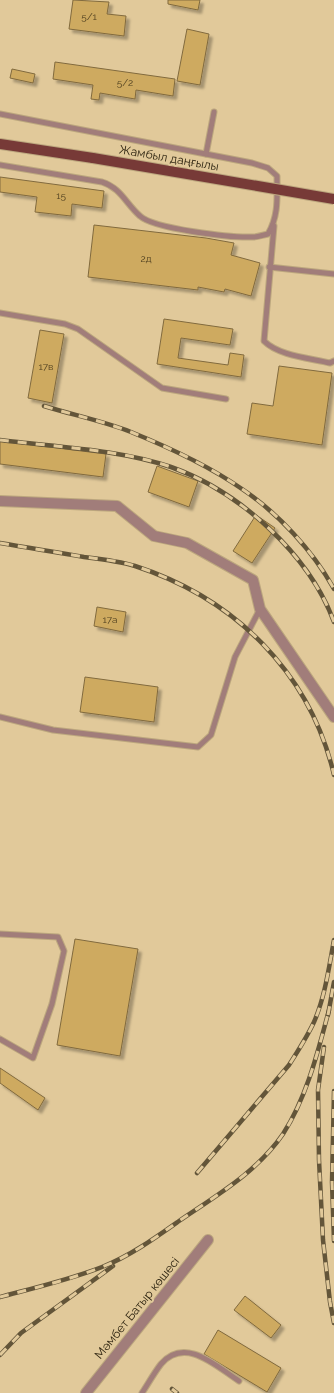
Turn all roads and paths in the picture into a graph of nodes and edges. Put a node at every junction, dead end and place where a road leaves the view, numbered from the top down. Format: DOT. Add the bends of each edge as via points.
graph roads {
  1 [pos="214,112"];
  2 [pos="0,114"];
  3 [pos="0,144"];
  4 [pos="206,154"];
  5 [pos="0,165"];
  6 [pos="334,199"];
  7 [pos="274,223"];
  8 [pos="269,267"];
  9 [pos="334,274"];
  10 [pos="0,313"];
  11 [pos="334,361"];
  12 [pos="226,399"];
  13 [pos="0,501"];
  14 [pos="260,609"];
  15 [pos="0,717"];
  16 [pos="334,717"];
  17 [pos="0,934"];
  18 [pos="0,1039"];
  19 [pos="208,1240"];
  20 [pos="239,1381"];
  21 [pos="86,1393"];
  22 [pos="142,1393"];
  1 -- 4 [label="lane"];
  2 -- 4 [label="lane"];
  3 -- 6 [label="main road, Жамбыл даңғылы, bridge"];
  4 -- 7 [label="lane" via="252,163 268,168 277,176"];
  5 -- 7 [label="lane" via="112,185 144,219 182,230 254,238 268,234"];
  7 -- 8 [label="lane"];
  8 -- 9 [label="lane"];
  8 -- 11 [label="lane" via="264,341 269,346 288,353 330,363"];
  10 -- 12 [label="lane" via="65,324 78,329 162,388"];
  13 -- 14 [label="street" via="117,506 154,536 187,543 254,580"];
  14 -- 15 [label="lane" via="235,657 211,735 198,747 53,730"];
  14 -- 16 [label="street"];
  17 -- 18 [label="lane" via="58,937 64,951 52,1004 33,1058"];
  19 -- 21 [label="street, Мәмбет Батыр көшесі"];
  20 -- 22 [label="lane" via="200,1355 185,1352 174,1354 161,1364"];
}
